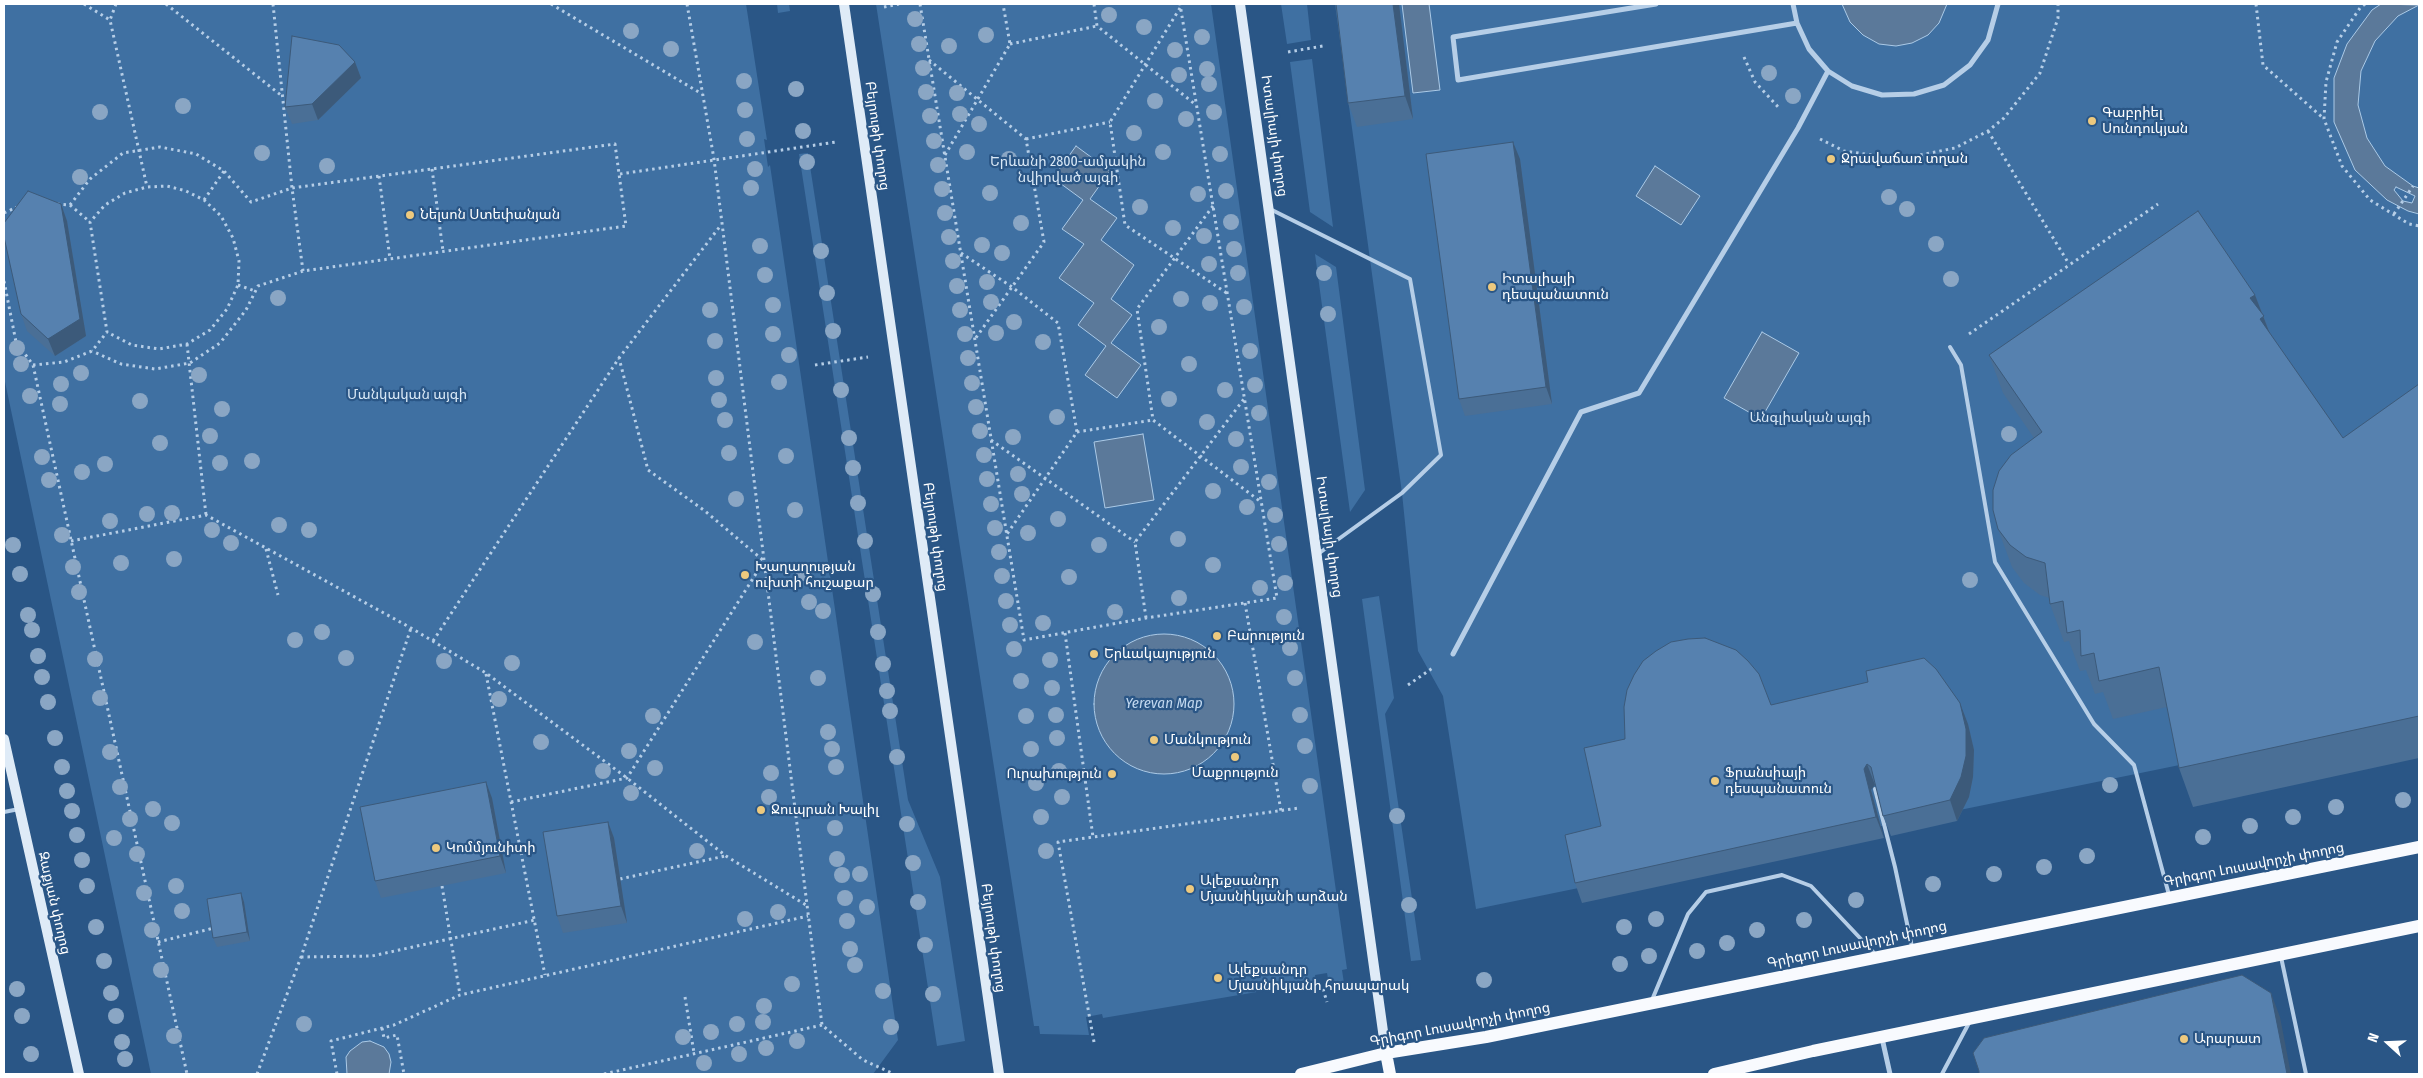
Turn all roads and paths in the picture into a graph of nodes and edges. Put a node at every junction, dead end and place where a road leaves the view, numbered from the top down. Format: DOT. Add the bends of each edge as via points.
graph roads {
  1 [pos="84,4"];
  2 [pos="116,4"];
  3 [pos="166,4"];
  4 [pos="273,4"];
  5 [pos="551,4"];
  6 [pos="687,4"];
  7 [pos="844,4"];
  8 [pos="899,4"];
  9 [pos="920,4"];
  10 [pos="1003,4"];
  11 [pos="1094,4"];
  12 [pos="1240,4"];
  13 [pos="1656,4"];
  14 [pos="1793,4"];
  15 [pos="1998,4"];
  16 [pos="2058,4"];
  17 [pos="2256,4"];
  18 [pos="2365,4"];
  19 [pos="1180,6"];
  20 [pos="884,7"];
  21 [pos="110,20"];
  22 [pos="1797,23"];
  23 [pos="1097,26"];
  24 [pos="1735,34"];
  25 [pos="1010,44"];
  26 [pos="1323,46"];
  27 [pos="1288,52"];
  28 [pos="929,60"];
  29 [pos="1146,65"];
  30 [pos="1828,71"];
  31 [pos="702,94"];
  32 [pos="283,96"];
  33 [pos="977,99"];
  34 [pos="1197,106"];
  35 [pos="2324,119"];
  36 [pos="1110,122"];
  37 [pos="1798,128"];
  38 [pos="1988,131"];
  39 [pos="864,138"];
  40 [pos="1026,139"];
  41 [pos="139,151"];
  42 [pos="945,156"];
  43 [pos="714,159"];
  44 [pos="432,169"];
  45 [pos="224,171"];
  46 [pos="620,174"];
  47 [pos="379,176"];
  48 [pos="2413,186"];
  49 [pos="147,187"];
  50 [pos="292,188"];
  51 [pos="204,200"];
  52 [pos="54,204"];
  53 [pos="2158,204"];
  54 [pos="21,205"];
  55 [pos="70,205"];
  56 [pos="1213,206"];
  57 [pos="1269,209"];
  58 [pos="4,212"];
  59 [pos="2394,214"];
  60 [pos="90,222"];
  61 [pos="721,225"];
  62 [pos="2419,226"];
  63 [pos="443,251"];
  64 [pos="961,253"];
  65 [pos="390,258"];
  66 [pos="1175,259"];
  67 [pos="2068,264"];
  68 [pos="302,271"];
  69 [pos="4,281"];
  70 [pos="238,284"];
  71 [pos="1012,287"];
  72 [pos="255,291"];
  73 [pos="1228,294"];
  74 [pos="107,332"];
  75 [pos="975,339"];
  76 [pos="187,344"];
  77 [pos="1950,347"];
  78 [pos="92,351"];
  79 [pos="894,353"];
  80 [pos="619,358"];
  81 [pos="190,363"];
  82 [pos="33,365"];
  83 [pos="815,365"];
  84 [pos="1245,398"];
  85 [pos="1153,420"];
  86 [pos="1076,432"];
  87 [pos="991,440"];
  88 [pos="1201,456"];
  89 [pos="1045,479"];
  90 [pos="1262,502"];
  91 [pos="206,515"];
  92 [pos="1006,535"];
  93 [pos="71,541"];
  94 [pos="1135,542"];
  95 [pos="266,548"];
  96 [pos="1316,555"];
  97 [pos="764,561"];
  98 [pos="278,595"];
  99 [pos="1246,603"];
  100 [pos="1146,618"];
  101 [pos="411,628"];
  102 [pos="1065,633"];
  103 [pos="433,641"];
  104 [pos="1453,654"];
  105 [pos="486,673"];
  106 [pos="1408,685"];
  107 [pos="4,738"];
  108 [pos="627,778"];
  109 [pos="1875,789"];
  110 [pos="511,802"];
  111 [pos="1299,808"];
  112 [pos="19,809"];
  113 [pos="1281,810"];
  114 [pos="4,812"];
  115 [pos="1093,837"];
  116 [pos="2419,847"];
  117 [pos="726,856"];
  118 [pos="620,879"];
  119 [pos="442,886"];
  120 [pos="2169,897"];
  121 [pos="807,905"];
  122 [pos="808,916"];
  123 [pos="535,920"];
  124 [pos="2419,926"];
  125 [pos="214,928"];
  126 [pos="450,938"];
  127 [pos="158,942"];
  128 [pos="1913,949"];
  129 [pos="2280,955"];
  130 [pos="301,957"];
  131 [pos="1878,957"];
  132 [pos="545,975"];
  133 [pos="1323,989"];
  134 [pos="460,995"];
  135 [pos="685,997"];
  136 [pos="1327,1002"];
  137 [pos="1651,1003"];
  138 [pos="1972,1019"];
  139 [pos="822,1025"];
  140 [pos="382,1028"];
  141 [pos="1882,1037"];
  142 [pos="1094,1042"];
  143 [pos="694,1053"];
  144 [pos="1386,1053"];
  145 [pos="78,1074"];
  146 [pos="187,1074"];
  147 [pos="257,1074"];
  148 [pos="337,1074"];
  149 [pos="404,1074"];
  150 [pos="604,1074"];
  151 [pos="894,1074"];
  152 [pos="999,1074"];
  153 [pos="1301,1074"];
  154 [pos="1390,1074"];
  155 [pos="1714,1074"];
  156 [pos="1890,1074"];
  157 [pos="1942,1074"];
  158 [pos="2306,1074"];
  1 -- 21 [label="path"];
  2 -- 21 [label="path"];
  3 -- 32 [label="path"];
  4 -- 32 [label="path"];
  5 -- 31 [label="path"];
  6 -- 31 [label="path"];
  7 -- 39 [label="main road, Բեյրութի փողոց"];
  8 -- 20 [label="path"];
  9 -- 28 [label="path"];
  10 -- 25 [label="path"];
  11 -- 23 [label="path"];
  12 -- 57 [label="main road, Իտալիայի փողոց"];
  13 -- 24 [label="street" via="1454,37 1458,80"];
  14 -- 22 [label="street"];
  15 -- 30 [label="street" via="1988,40 1970,65 1944,84 1914,94 1882,95 1852,86"];
  16 -- 38 [label="path" via="2058,18 2040,73 2004,118"];
  17 -- 35 [label="path" via="2263,64"];
  18 -- 35 [label="path" via="2337,42 2326,82"];
  19 -- 29 [label="path"];
  19 -- 34 [label="path"];
  21 -- 41 [label="path"];
  22 -- 24 [label="street"];
  22 -- 30 [label="street" via="1809,49"];
  23 -- 25 [label="path"];
  23 -- 29 [label="path"];
  24 -- 37 [label="path" via="1755,82"];
  25 -- 33 [label="path"];
  26 -- 27 [label="path"];
  28 -- 33 [label="path"];
  28 -- 42 [label="path"];
  29 -- 34 [label="path"];
  29 -- 36 [label="path"];
  30 -- 37 [label="street"];
  31 -- 43 [label="path"];
  32 -- 50 [label="path"];
  33 -- 40 [label="path"];
  33 -- 42 [label="path"];
  34 -- 56 [label="path"];
  35 -- 59 [label="path" via="2342,166 2370,200"];
  36 -- 40 [label="path"];
  36 -- 66 [label="path" via="1125,225"];
  37 -- 38 [label="path" via="1844,151 1900,159 1955,148"];
  37 -- 104 [label="street" via="1639,393 1582,412"];
  38 -- 67 [label="path"];
  39 -- 43 [label="path"];
  39 -- 79 [label="main road, Բեյրութի փողոց"];
  40 -- 71 [label="path" via="1044,242"];
  41 -- 45 [label="path" via="160,147 196,154"];
  41 -- 49 [label="path"];
  41 -- 55 [label="path" via="123,153 90,179"];
  42 -- 64 [label="path"];
  43 -- 46 [label="path"];
  43 -- 61 [label="path"];
  44 -- 46 [label="path" via="616,144"];
  44 -- 47 [label="path"];
  44 -- 63 [label="path"];
  45 -- 50 [label="path" via="252,202"];
  45 -- 51 [label="path"];
  46 -- 63 [label="path" via="626,226"];
  47 -- 50 [label="path"];
  47 -- 65 [label="path"];
  48 -- 59 [label="path"];
  49 -- 51 [label="path" via="167,186"];
  49 -- 60 [label="path" via="125,193 105,205"];
  50 -- 68 [label="path"];
  51 -- 70 [label="path" via="222,216 234,238 239,261"];
  52 -- 55 [label="path"];
  53 -- 67 [label="path"];
  54 -- 58 [label="path"];
  55 -- 60 [label="path"];
  56 -- 66 [label="path"];
  56 -- 73 [label="path"];
  57 -- 96 [label="main road, Իտալիայի փողոց"];
  57 -- 96 [label="lane" via="1410,279 1441,455 1402,493"];
  59 -- 62 [label="path" via="2409,224"];
  60 -- 74 [label="path"];
  61 -- 80 [label="path"];
  61 -- 97 [label="path"];
  63 -- 65 [label="path"];
  64 -- 71 [label="path"];
  64 -- 75 [label="path"];
  65 -- 68 [label="path"];
  66 -- 73 [label="path"];
  66 -- 85 [label="path" via="1137,309"];
  67 -- 77 [label="path"];
  68 -- 72 [label="path" via="258,286"];
  69 -- 82 [label="path" via="16,342"];
  70 -- 72 [label="path"];
  70 -- 76 [label="path" via="227,309 210,330"];
  71 -- 75 [label="path"];
  71 -- 86 [label="path" via="1058,323"];
  72 -- 81 [label="path" via="246,310 220,343"];
  73 -- 84 [label="path"];
  74 -- 76 [label="path" via="132,345 159,349"];
  74 -- 78 [label="path"];
  75 -- 87 [label="path"];
  76 -- 81 [label="path"];
  77 -- 120 [label="lane" via="1961,365 1994,562 2094,724 2134,765"];
  78 -- 81 [label="path" via="121,364 155,369"];
  78 -- 82 [label="path" via="64,362"];
  79 -- 83 [label="path"];
  79 -- 152 [label="main road, Բեյրութի փողոց"];
  80 -- 97 [label="path" via="648,470 705,511"];
  80 -- 103 [label="path"];
  81 -- 91 [label="path"];
  82 -- 93 [label="path"];
  84 -- 88 [label="path"];
  84 -- 90 [label="path"];
  85 -- 86 [label="path"];
  85 -- 88 [label="path"];
  86 -- 89 [label="path"];
  87 -- 89 [label="path"];
  87 -- 92 [label="path"];
  88 -- 90 [label="path"];
  88 -- 94 [label="path"];
  89 -- 92 [label="path"];
  89 -- 94 [label="path"];
  90 -- 99 [label="path" via="1277,598"];
  91 -- 93 [label="path"];
  91 -- 95 [label="path"];
  92 -- 102 [label="path" via="1024,640"];
  93 -- 127 [label="path"];
  94 -- 100 [label="path"];
  95 -- 98 [label="path"];
  95 -- 101 [label="path"];
  96 -- 144 [label="main road, Իտալիայի փողոց"];
  97 -- 108 [label="path"];
  97 -- 121 [label="path"];
  99 -- 100 [label="path"];
  99 -- 113 [label="path"];
  100 -- 102 [label="path"];
  101 -- 103 [label="path"];
  101 -- 130 [label="path"];
  102 -- 115 [label="path"];
  103 -- 105 [label="path"];
  104 -- 106 [label="path"];
  105 -- 108 [label="path"];
  105 -- 110 [label="path"];
  107 -- 112 [label="main road, Զաքյան փողոց"];
  108 -- 110 [label="path"];
  108 -- 117 [label="path"];
  109 -- 128 [label="lane"];
  110 -- 123 [label="path"];
  111 -- 113 [label="path"];
  112 -- 114 [label="lane"];
  112 -- 145 [label="main road, Զաքյան փողոց"];
  113 -- 115 [label="path"];
  115 -- 142 [label="path" via="1058,842"];
  116 -- 120 [label="main road, Գրիգոր Լուսավորչի փողոց"];
  117 -- 118 [label="path"];
  117 -- 121 [label="path"];
  119 -- 126 [label="path"];
  120 -- 128 [label="main road, Գրիգոր Լուսավորչի փողոց"];
  121 -- 122 [label="path"];
  122 -- 132 [label="path"];
  122 -- 139 [label="path"];
  123 -- 126 [label="path"];
  123 -- 132 [label="path"];
  124 -- 129 [label="main road"];
  125 -- 127 [label="path"];
  126 -- 130 [label="path" via="372,956"];
  126 -- 134 [label="path"];
  127 -- 146 [label="path"];
  128 -- 131 [label="main road, Գրիգոր Լուսավորչի փողոց"];
  129 -- 138 [label="main road"];
  129 -- 158 [label="lane"];
  130 -- 147 [label="path"];
  131 -- 137 [label="main road, Գրիգոր Լուսավորչի փողոց"];
  131 -- 137 [label="lane" via="1811,886 1782,875 1706,892 1688,914"];
  132 -- 134 [label="path"];
  133 -- 136 [label="path"];
  134 -- 140 [label="path"];
  135 -- 143 [label="path"];
  137 -- 144 [label="main road, Գրիգոր Լուսավորչի փողոց" via="1486,1037"];
  138 -- 141 [label="main road"];
  138 -- 157 [label="lane"];
  139 -- 143 [label="path"];
  139 -- 151 [label="path" via="863,1060"];
  140 -- 148 [label="path" via="330,1041"];
  140 -- 149 [label="path" via="384,1038 397,1035"];
  141 -- 155 [label="main road"];
  141 -- 156 [label="street"];
  143 -- 150 [label="path"];
  144 -- 153 [label="main road, Գրիգոր Լուսավորչի փողոց"];
  144 -- 154 [label="main road, Իտալիայի փողոց"];
}
